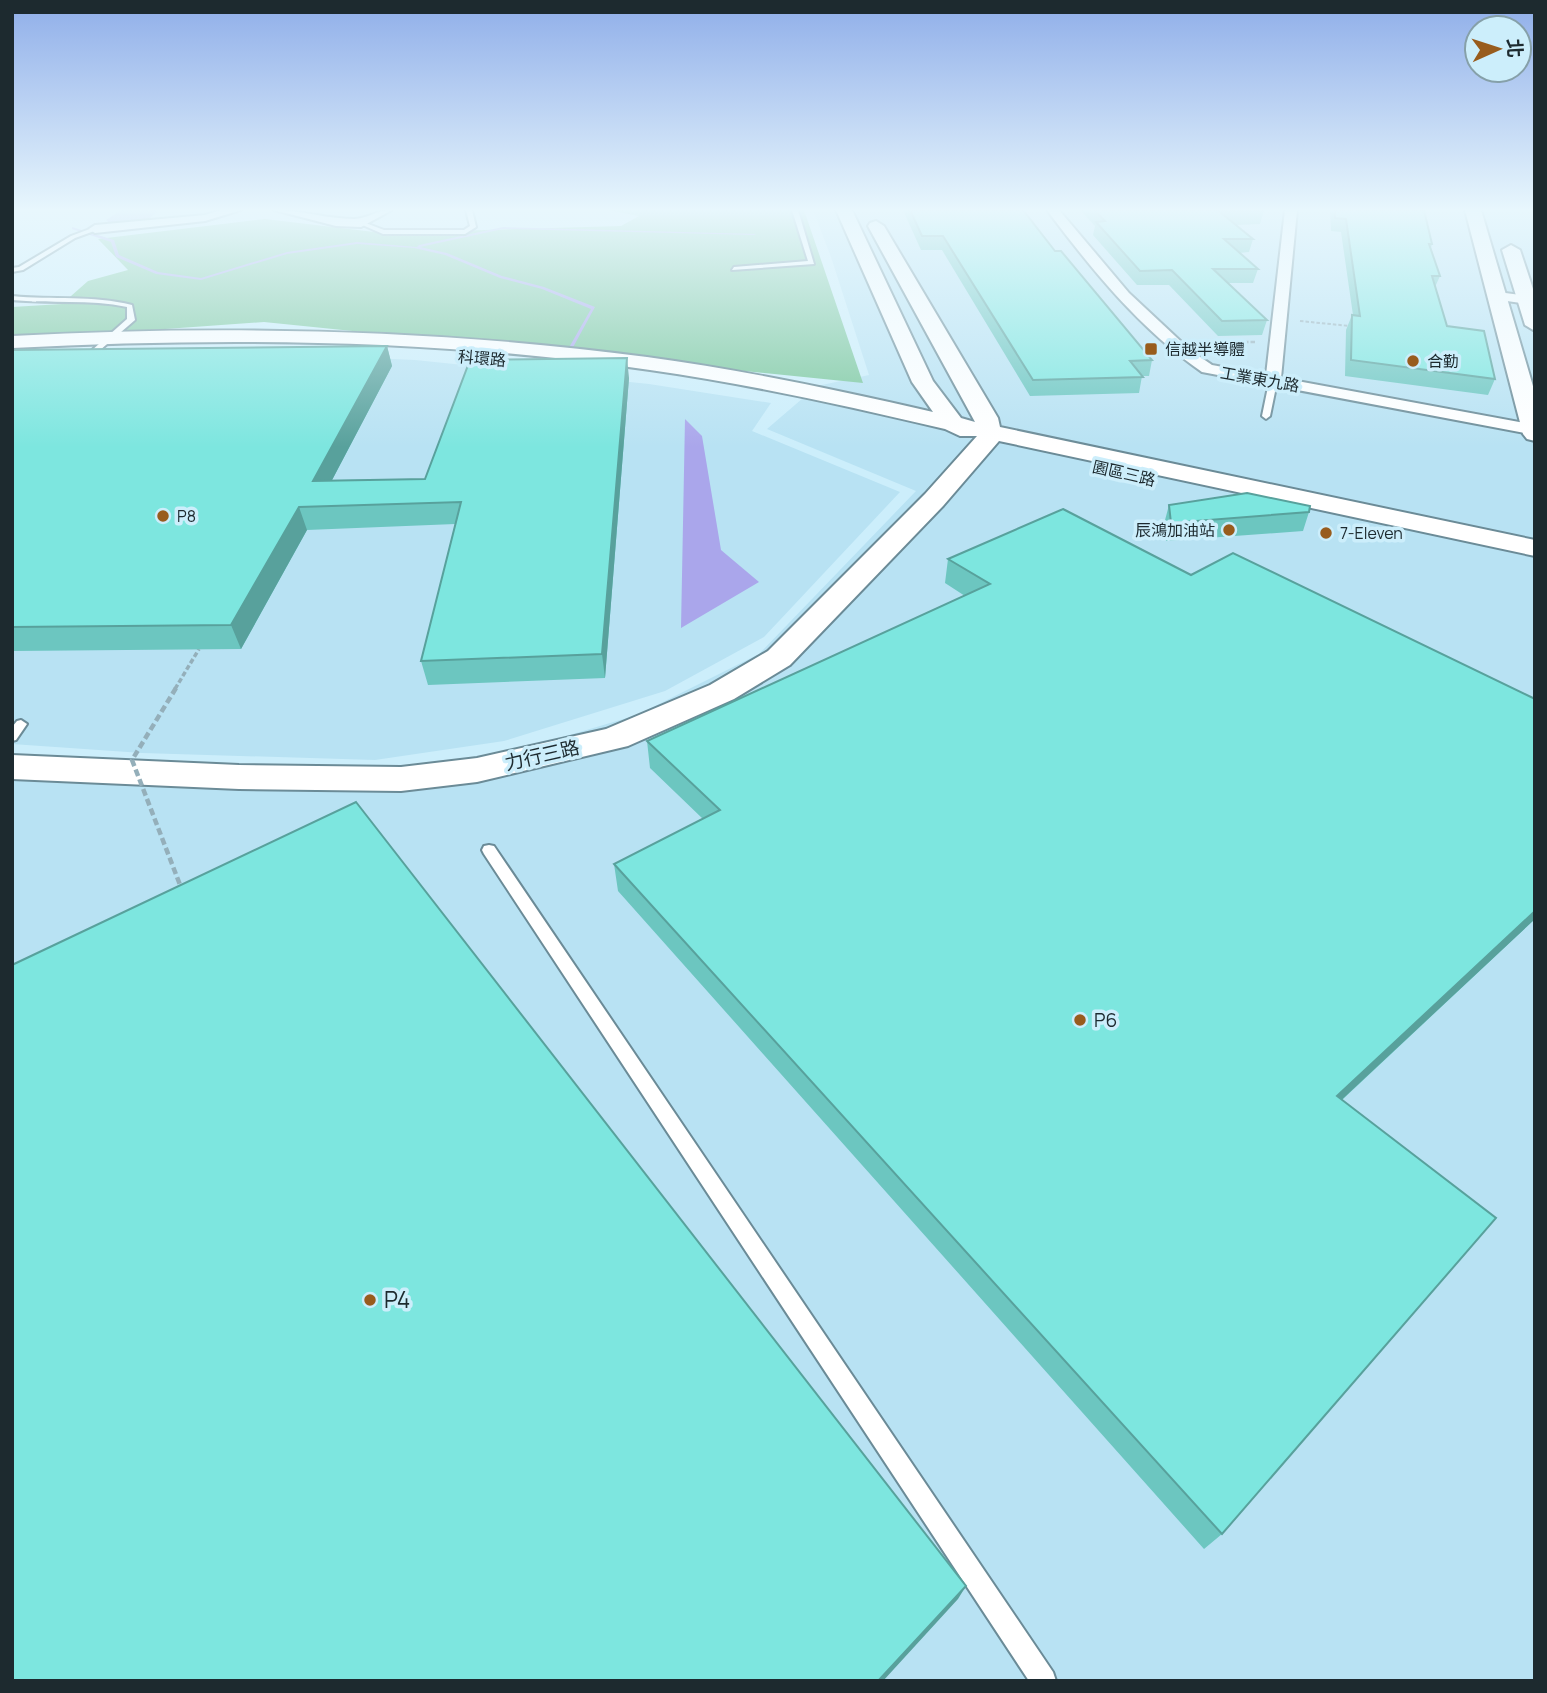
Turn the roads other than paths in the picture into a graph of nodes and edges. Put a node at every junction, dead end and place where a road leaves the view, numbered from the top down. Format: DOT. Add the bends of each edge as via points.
graph roads {
  1 [pos="880,289"];
  2 [pos="913,289"];
  3 [pos="1122,289"];
  4 [pos="1283,289"];
  5 [pos="1496,289"];
  6 [pos="1498,296"];
  7 [pos="12,298"];
  8 [pos="1531,300"];
  9 [pos="1535,324"];
  10 [pos="12,342"];
  11 [pos="106,343"];
  12 [pos="57,345"];
  13 [pos="12,354"];
  14 [pos="82,364"];
  15 [pos="1273,382"];
  16 [pos="792,393"];
  17 [pos="936,402"];
  18 [pos="898,411"];
  19 [pos="1266,416"];
  20 [pos="1534,431"];
  21 [pos="967,436"];
  22 [pos="1535,548"];
  23 [pos="1535,566"];
  24 [pos="21,724"];
  25 [pos="12,737"];
  26 [pos="12,767"];
  27 [pos="489,850"];
  28 [pos="1044,1681"];
  1 -- 17 [label="street"];
  2 -- 21 [label="street" via="986,418"];
  3 -- 15 [label="street, 工業東九路" via="1168,342 1206,369"];
  4 -- 15 [label="street"];
  5 -- 6 [label="street"];
  6 -- 8 [label="street"];
  6 -- 20 [label="street"];
  7 -- 11 [label="lane" via="108,301 130,306 131,320"];
  8 -- 9 [label="street"];
  10 -- 12 [label="street, 科環路"];
  11 -- 12 [label="street, 科環路"];
  11 -- 14 [label="lane"];
  11 -- 16 [label="street, 科環路" via="370,344"];
  12 -- 13 [label="street, 科環路"];
  15 -- 19 [label="lane"];
  15 -- 20 [label="street, 工業東九路"];
  16 -- 18 [label="street, 科環路"];
  16 -- 21 [label="street, 科環路"];
  17 -- 18 [label="street, 科環路" via="930,410"];
  17 -- 21 [label="street"];
  18 -- 21 [label="street, 科環路"];
  21 -- 22 [label="street, 園區三路"];
  21 -- 23 [label="street, 園區三路"];
  21 -- 26 [label="street, 力行三路" via="934,499 779,659 722,692 616,738 477,770 401,779"];
  24 -- 25 [label="lane"];
  27 -- 28 [label="lane"];
}
